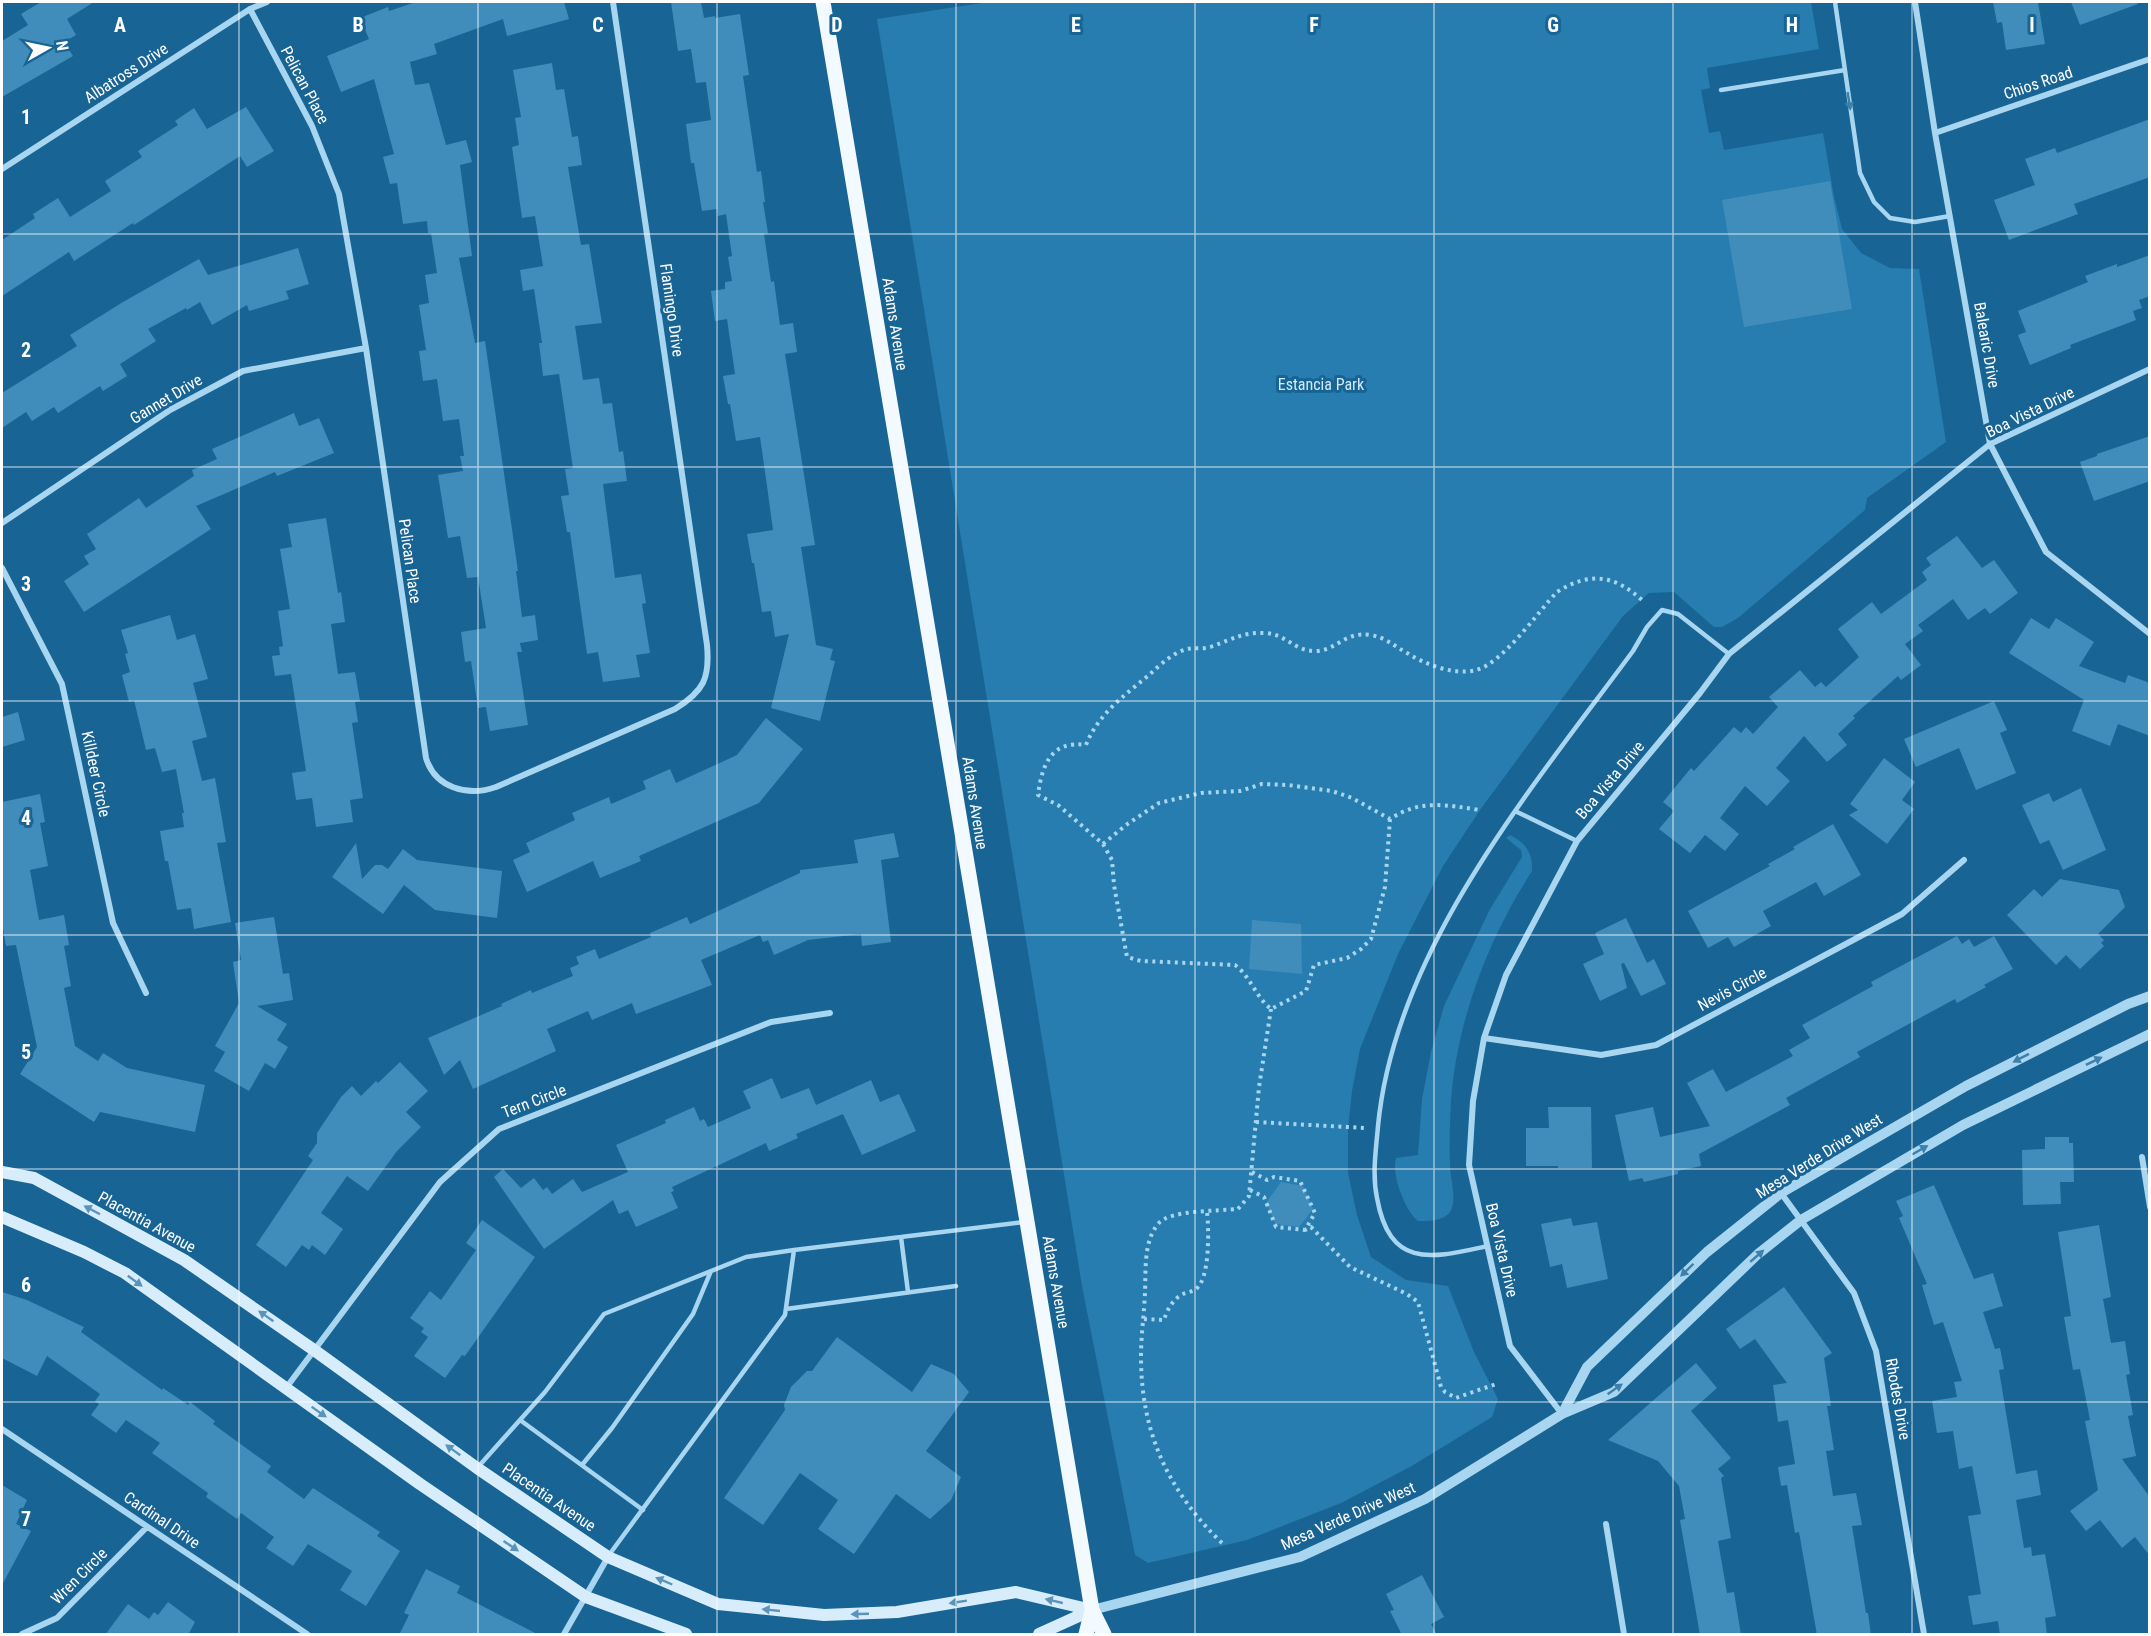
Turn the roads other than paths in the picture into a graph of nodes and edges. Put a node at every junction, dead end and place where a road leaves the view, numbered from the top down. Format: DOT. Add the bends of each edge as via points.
graph roads {
  1 [pos="267,2"];
  2 [pos="613,2"];
  3 [pos="823,2"];
  4 [pos="1835,2"];
  5 [pos="1915,2"];
  6 [pos="250,9"];
  7 [pos="2150,59"];
  8 [pos="1845,70"];
  9 [pos="1721,90"];
  10 [pos="1935,133"];
  11 [pos="2,169"];
  12 [pos="1950,216"];
  13 [pos="366,348"];
  14 [pos="2150,369"];
  15 [pos="1990,444"];
  16 [pos="2,523"];
  17 [pos="2,568"];
  18 [pos="703,623"];
  19 [pos="2150,634"];
  20 [pos="1729,654"];
  21 [pos="1515,811"];
  22 [pos="1577,841"];
  23 [pos="1964,860"];
  24 [pos="146,993"];
  25 [pos="2150,996"];
  26 [pos="830,1013"];
  27 [pos="2150,1034"];
  28 [pos="1484,1038"];
  29 [pos="2142,1157"];
  30 [pos="2,1172"];
  31 [pos="1781,1193"];
  32 [pos="2150,1207"];
  33 [pos="2,1218"];
  34 [pos="1801,1220"];
  35 [pos="1026,1222"];
  36 [pos="901,1237"];
  37 [pos="1488,1246"];
  38 [pos="794,1250"];
  39 [pos="711,1271"];
  40 [pos="956,1286"];
  41 [pos="908,1292"];
  42 [pos="786,1309"];
  43 [pos="314,1350"];
  44 [pos="285,1388"];
  45 [pos="1562,1414"];
  46 [pos="520,1420"];
  47 [pos="2,1429"];
  48 [pos="582,1465"];
  49 [pos="477,1468"];
  50 [pos="643,1510"];
  51 [pos="1606,1524"];
  52 [pos="147,1527"];
  53 [pos="608,1557"];
  54 [pos="586,1597"];
  55 [pos="1092,1610"];
  56 [pos="22,1635"];
  57 [pos="308,1635"];
  58 [pos="564,1635"];
  59 [pos="686,1635"];
  60 [pos="1039,1635"];
  61 [pos="1086,1635"];
  62 [pos="1104,1635"];
  63 [pos="1623,1635"];
  64 [pos="1924,1635"];
  1 -- 6 [label="street, Albatross Drive"];
  2 -- 18 [label="street, Flamingo Drive"];
  3 -- 35 [label="main road, Adams Avenue"];
  4 -- 8 [label="lane"];
  5 -- 10 [label="street, Balearic Drive"];
  6 -- 11 [label="street, Albatross Drive"];
  6 -- 13 [label="street, Pelican Place" via="303,107 339,194"];
  7 -- 10 [label="street, Chios Road"];
  8 -- 9 [label="lane"];
  8 -- 12 [label="lane, one-way" via="1860,173 1874,202 1890,218 1915,222"];
  10 -- 12 [label="street, Balearic Drive"];
  12 -- 15 [label="street, Balearic Drive"];
  13 -- 16 [label="street, Gannet Drive" via="243,371 170,410"];
  13 -- 18 [label="street, Pelican Place" via="423,747 436,777 462,790 488,790 675,709 698,692 706,676"];
  14 -- 15 [label="street, Boa Vista Drive"];
  15 -- 19 [label="street, Balearic Drive" via="2046,552"];
  15 -- 20 [label="street, Boa Vista Drive"];
  17 -- 24 [label="street, Killdeer Circle" via="62,684 113,923"];
  20 -- 21 [label="lane" via="1678,614 1662,610"];
  20 -- 22 [label="street, Boa Vista Drive"];
  21 -- 22 [label="lane"];
  21 -- 37 [label="lane" via="1484,854 1407,1005 1389,1062 1375,1161 1375,1189 1385,1227 1398,1245 1414,1255 1429,1257"];
  22 -- 28 [label="street, Boa Vista Drive" via="1506,975"];
  23 -- 28 [label="street, Nevis Circle" via="1902,914 1656,1045 1601,1055"];
  25 -- 31 [label="street, Mesa Verde Drive West, one-way" via="1966,1086"];
  26 -- 43 [label="street, Tern Circle" via="771,1022 499,1129 440,1182"];
  34 -- 27 [label="street, Mesa Verde Drive West, one-way" via="1963,1125"];
  28 -- 37 [label="street, Boa Vista Drive" via="1473,1101 1469,1165"];
  29 -- 32 [label="street"];
  43 -- 30 [label="main road, Placentia Avenue, one-way" via="184,1260 34,1178"];
  31 -- 34 [label="street, Rhodes Drive"];
  31 -- 45 [label="street, Mesa Verde Drive West, one-way" via="1707,1252 1587,1367"];
  33 -- 44 [label="main road, one-way" via="84,1252 125,1274"];
  45 -- 34 [label="street, Mesa Verde Drive West, one-way" via="1614,1392 1758,1254"];
  34 -- 64 [label="street, Rhodes Drive" via="1854,1293 1876,1351"];
  35 -- 36 [label="lane"];
  35 -- 55 [label="main road, Adams Avenue"];
  36 -- 38 [label="lane"];
  36 -- 41 [label="lane"];
  37 -- 45 [label="street, Boa Vista Drive" via="1510,1346"];
  38 -- 39 [label="lane" via="746,1257"];
  38 -- 42 [label="lane"];
  39 -- 46 [label="lane" via="604,1314"];
  39 -- 48 [label="lane" via="693,1314"];
  40 -- 41 [label="lane"];
  41 -- 42 [label="lane"];
  42 -- 50 [label="lane"];
  43 -- 44 [label="street, Tern Circle"];
  49 -- 43 [label="main road, Placentia Avenue, one-way"];
  44 -- 54 [label="main road, one-way"];
  45 -- 55 [label="street, Mesa Verde Drive West" via="1425,1499 1300,1557"];
  46 -- 48 [label="lane"];
  46 -- 49 [label="lane"];
  47 -- 52 [label="street, Cardinal Drive"];
  48 -- 50 [label="lane"];
  49 -- 53 [label="main road, Placentia Avenue"];
  50 -- 53 [label="lane"];
  51 -- 63 [label="street"];
  52 -- 56 [label="street, Wren Circle" via="57,1618"];
  52 -- 57 [label="street, Cardinal Drive"];
  53 -- 54 [label="street"];
  55 -- 53 [label="main road, Placentia Avenue, one-way" via="1016,1592 897,1612 824,1615 718,1604"];
  54 -- 58 [label="street"];
  54 -- 59 [label="main road"];
  55 -- 60 [label="main road"];
  55 -- 61 [label="main road, Adams Avenue"];
  55 -- 62 [label="main road, Adams Avenue"];
}
